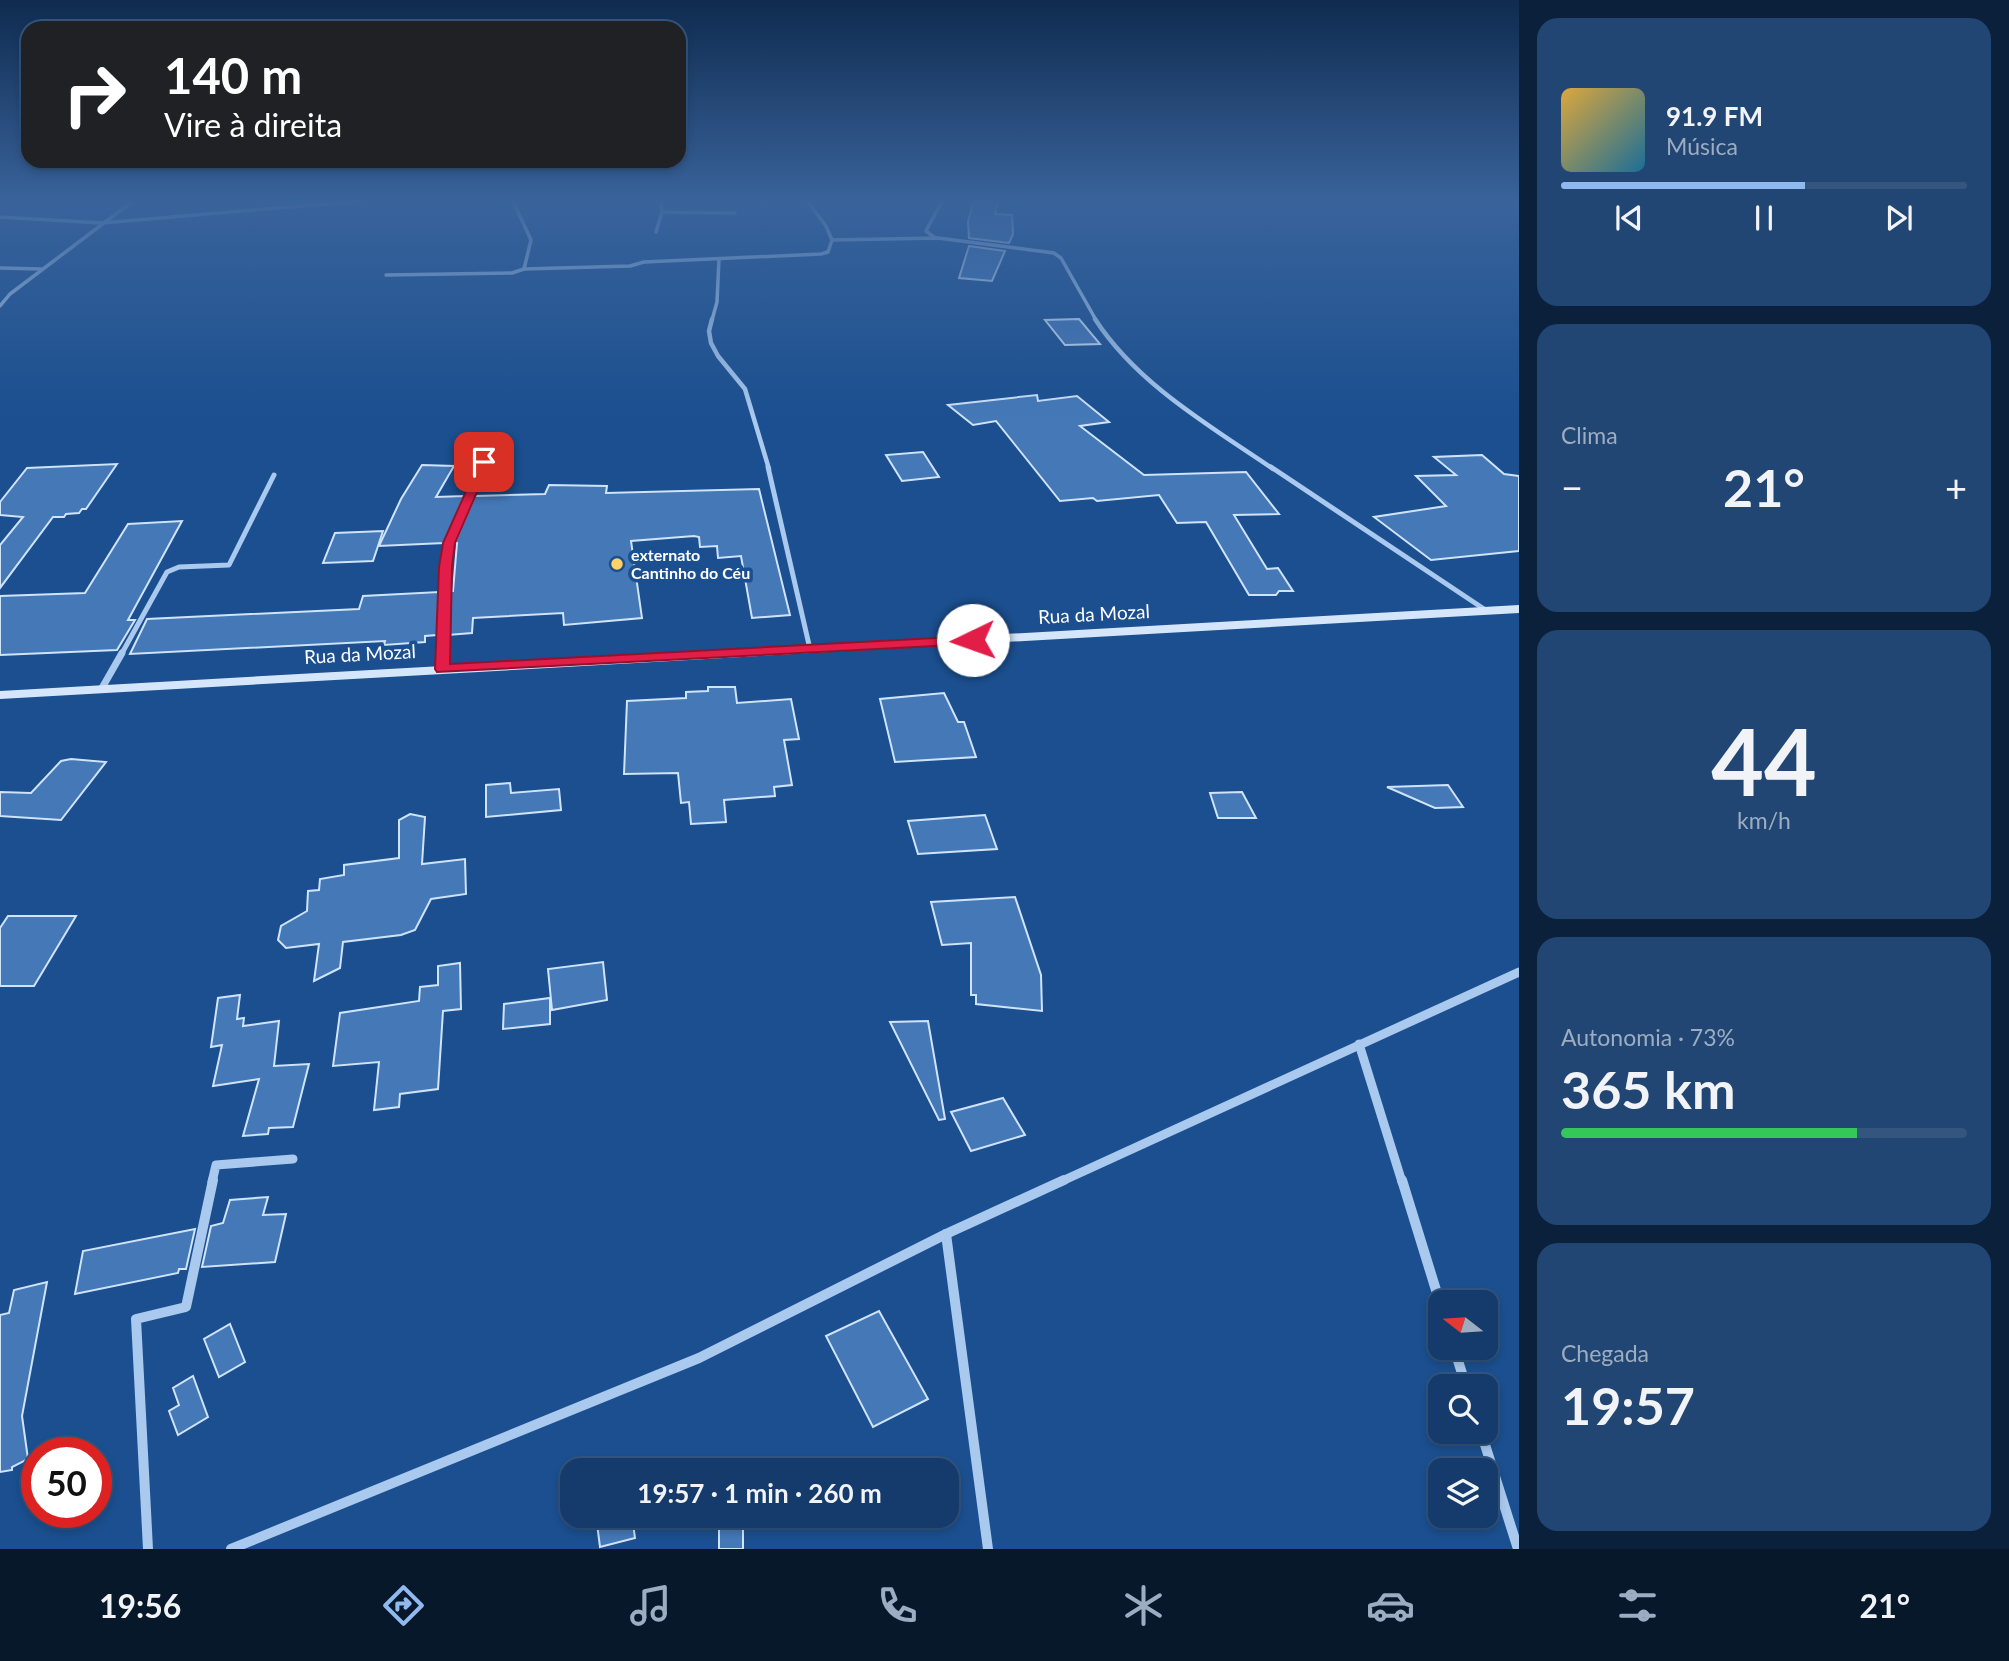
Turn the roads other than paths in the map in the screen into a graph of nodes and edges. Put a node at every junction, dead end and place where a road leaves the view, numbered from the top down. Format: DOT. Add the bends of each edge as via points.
graph roads {
  1 [pos="38,273"];
  2 [pos="494,273"];
  3 [pos="718,273"];
  4 [pos="1069,273"];
  5 [pos="386,275"];
  6 [pos="0,306"];
  7 [pos="484,462"];
  8 [pos="274,475"];
  9 [pos="1519,608"];
  10 [pos="1487,611"];
  11 [pos="810,649"];
  12 [pos="442,669"];
  13 [pos="102,688"];
  14 [pos="0,695"];
  15 [pos="1519,972"];
  16 [pos="1359,1044"];
  17 [pos="293,1159"];
  18 [pos="946,1234"];
  19 [pos="1436,1290"];
  20 [pos="1485,1444"];
  21 [pos="148,1549"];
  22 [pos="230,1549"];
  23 [pos="988,1549"];
  24 [pos="1518,1549"];
  1 -- 6 [label="street"];
  2 -- 5 [label="street"];
  3 -- 11 [label="street" via="716,310 709,320 710,343 718,360 744,386"];
  4 -- 10 [label="street" via="1115,345 1153,383 1197,418"];
  7 -- 12 [label="street" via="449,543"];
  8 -- 13 [label="street" via="229,565 179,567 167,572"];
  9 -- 10 [label="main road, Rua da Mozal"];
  10 -- 11 [label="main road, Rua da Mozal"];
  11 -- 12 [label="main road, Rua da Mozal"];
  12 -- 13 [label="main road, Rua da Mozal"];
  13 -- 14 [label="main road, Rua da Mozal"];
  15 -- 16 [label="street"];
  16 -- 18 [label="street"];
  16 -- 19 [label="street"];
  17 -- 21 [label="street" via="216,1165 186,1307 136,1319"];
  18 -- 22 [label="street" via="699,1358"];
  18 -- 23 [label="street"];
  20 -- 24 [label="street"];
}
